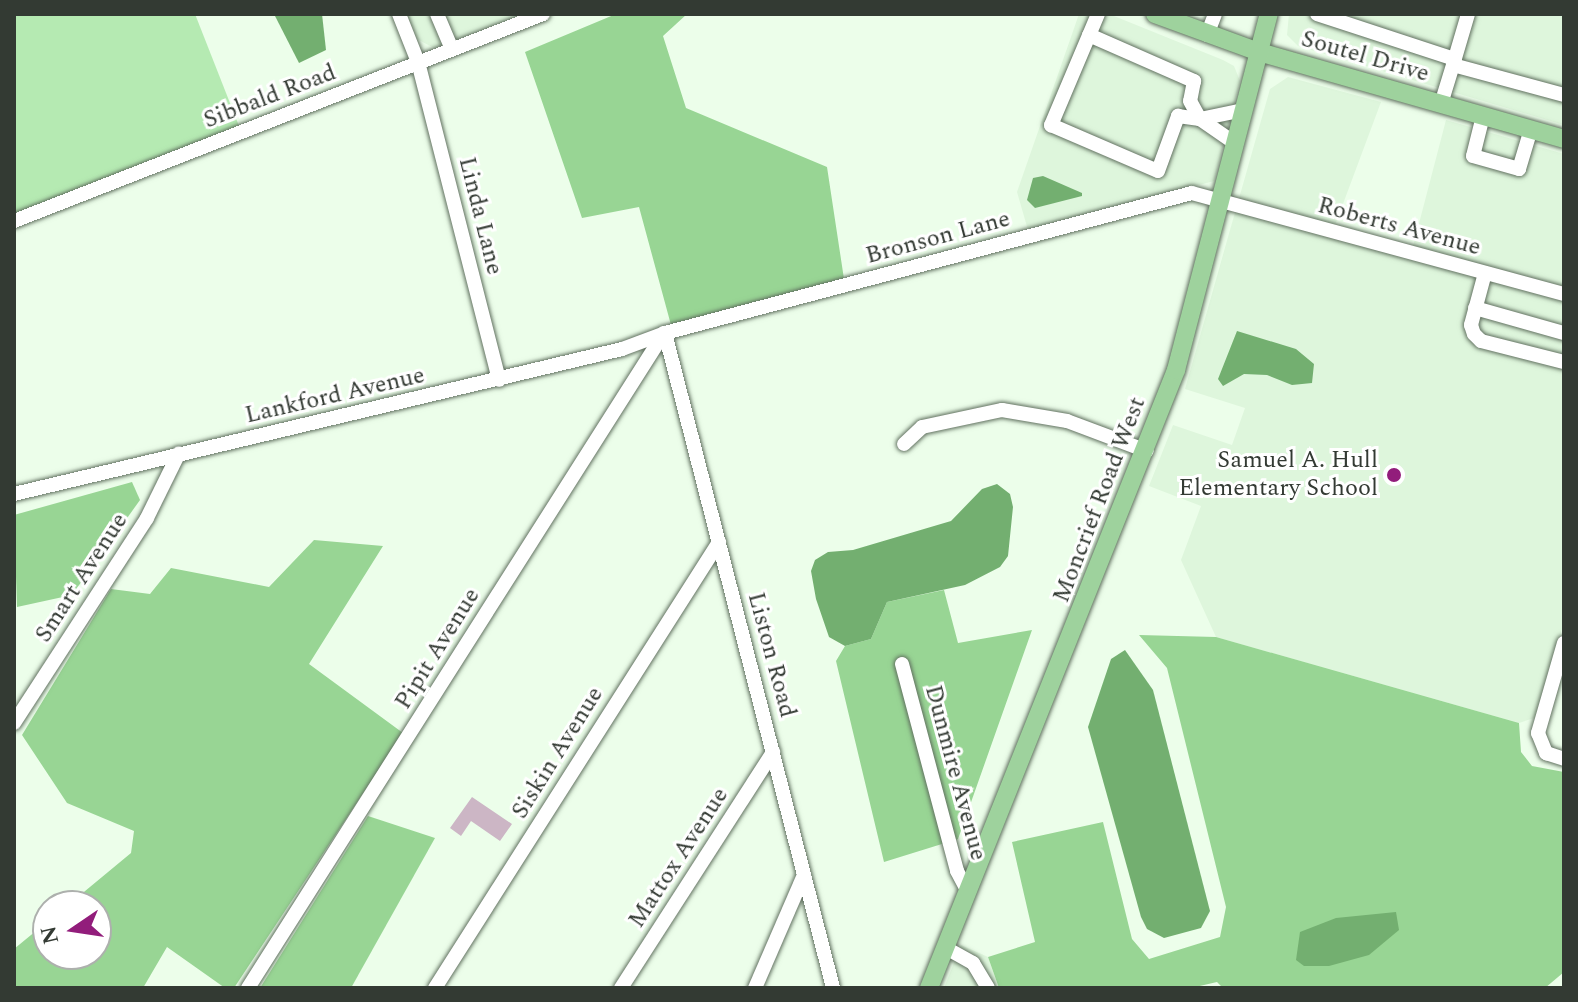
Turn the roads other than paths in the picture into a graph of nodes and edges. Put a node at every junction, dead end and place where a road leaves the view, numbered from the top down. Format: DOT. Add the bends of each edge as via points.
graph roads {
  1 [pos="399,14"];
  2 [pos="437,14"];
  3 [pos="543,14"];
  4 [pos="1098,14"];
  5 [pos="1155,14"];
  6 [pos="1215,14"];
  7 [pos="1269,14"];
  8 [pos="1468,14"];
  9 [pos="1319,16"];
  10 [pos="1178,18"];
  11 [pos="1089,35"];
  12 [pos="1207,35"];
  13 [pos="452,49"];
  14 [pos="1259,52"];
  15 [pos="418,62"];
  16 [pos="1454,62"];
  17 [pos="1564,95"];
  18 [pos="1190,101"];
  19 [pos="1441,104"];
  20 [pos="1244,110"];
  21 [pos="1178,116"];
  22 [pos="1483,116"];
  23 [pos="1200,119"];
  24 [pos="1531,129"];
  25 [pos="1564,139"];
  26 [pos="1236,144"];
  27 [pos="1223,201"];
  28 [pos="14,221"];
  29 [pos="1485,273"];
  30 [pos="1564,294"];
  31 [pos="1475,308"];
  32 [pos="665,333"];
  33 [pos="1564,333"];
  34 [pos="1564,362"];
  35 [pos="499,380"];
  36 [pos="904,444"];
  37 [pos="1147,451"];
  38 [pos="179,453"];
  39 [pos="14,494"];
  40 [pos="719,542"];
  41 [pos="1564,643"];
  42 [pos="902,664"];
  43 [pos="14,723"];
  44 [pos="773,752"];
  45 [pos="1564,759"];
  46 [pos="804,875"];
  47 [pos="968,892"];
  48 [pos="946,948"];
  49 [pos="248,988"];
  50 [pos="435,988"];
  51 [pos="621,988"];
  52 [pos="755,988"];
  53 [pos="833,988"];
  54 [pos="929,988"];
  55 [pos="988,988"];
  1 -- 15 [label="street, Linda Lane"];
  2 -- 13 [label="street"];
  3 -- 13 [label="street, Sibbald Road"];
  4 -- 11 [label="street"];
  5 -- 10 [label="main road, Soutel Drive"];
  6 -- 12 [label="street"];
  7 -- 14 [label="main road, Moncrief Road West"];
  8 -- 16 [label="street"];
  9 -- 16 [label="street"];
  10 -- 12 [label="main road, Soutel Drive"];
  11 -- 18 [label="street" via="1194,81"];
  11 -- 21 [label="street" via="1051,125 1158,171"];
  12 -- 14 [label="main road, Soutel Drive"];
  13 -- 15 [label="street, Sibbald Road"];
  14 -- 19 [label="main road, Soutel Drive"];
  14 -- 20 [label="main road, Moncrief Road West"];
  15 -- 28 [label="street, Sibbald Road"];
  15 -- 35 [label="street, Linda Lane"];
  16 -- 17 [label="street"];
  16 -- 19 [label="street"];
  18 -- 21 [label="street"];
  18 -- 23 [label="street"];
  19 -- 22 [label="main road, Soutel Drive"];
  20 -- 23 [label="street"];
  20 -- 26 [label="main road, Moncrief Road West"];
  21 -- 23 [label="street"];
  22 -- 24 [label="main road, Soutel Drive"];
  22 -- 24 [label="street" via="1473,156 1519,169"];
  23 -- 26 [label="street"];
  24 -- 25 [label="main road, Soutel Drive"];
  26 -- 27 [label="main road, Moncrief Road West"];
  27 -- 29 [label="street, Roberts Avenue"];
  27 -- 32 [label="street, Bronson Lane" via="1192,193"];
  27 -- 37 [label="main road, Moncrief Road West" via="1176,370"];
  29 -- 30 [label="street, Roberts Avenue"];
  29 -- 31 [label="street"];
  31 -- 33 [label="street"];
  31 -- 34 [label="street" via="1471,325 1481,341"];
  32 -- 35 [label="street, Lankford Avenue"];
  32 -- 40 [label="street, Liston Road"];
  32 -- 49 [label="street, Pipit Avenue"];
  35 -- 38 [label="street, Lankford Avenue"];
  36 -- 37 [label="street" via="922,427 1002,410 1067,421"];
  37 -- 47 [label="main road, Moncrief Road West"];
  38 -- 39 [label="street, Lankford Avenue"];
  38 -- 43 [label="street, Smart Avenue" via="147,518"];
  40 -- 44 [label="street, Liston Road"];
  40 -- 50 [label="street, Siskin Avenue"];
  41 -- 45 [label="street" via="1538,733 1542,747"];
  42 -- 47 [label="street, Dunmire Avenue" via="957,871"];
  44 -- 46 [label="street, Liston Road"];
  44 -- 51 [label="street, Mattox Avenue"];
  46 -- 52 [label="street"];
  46 -- 53 [label="street, Liston Road"];
  47 -- 48 [label="main road, Moncrief Road West"];
  48 -- 54 [label="main road, Moncrief Road West"];
  48 -- 55 [label="street" via="973,963"];
}
